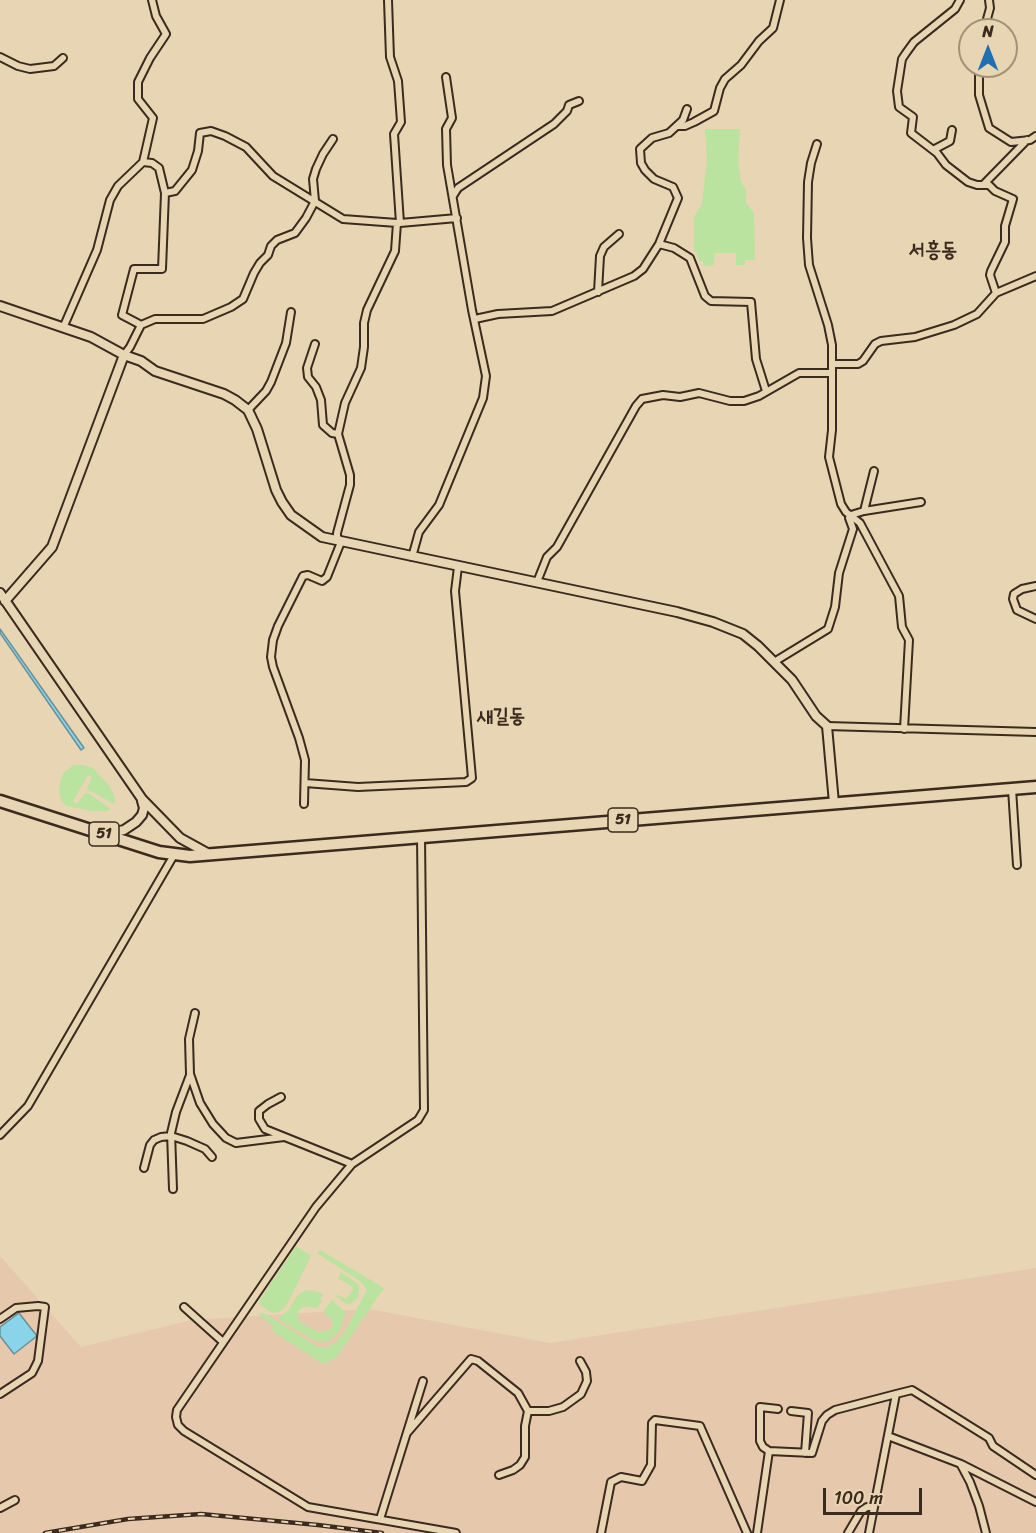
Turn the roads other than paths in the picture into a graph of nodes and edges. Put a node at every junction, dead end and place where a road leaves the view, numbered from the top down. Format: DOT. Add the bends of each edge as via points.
graph roads {
  1 [pos="152,0"];
  2 [pos="388,0"];
  3 [pos="780,0"];
  4 [pos="960,0"];
  5 [pos="989,0"];
  6 [pos="987,18"];
  7 [pos="0,57"];
  8 [pos="63,58"];
  9 [pos="446,77"];
  10 [pos="979,78"];
  11 [pos="579,101"];
  12 [pos="687,109"];
  13 [pos="677,126"];
  14 [pos="952,130"];
  15 [pos="1036,136"];
  16 [pos="333,139"];
  17 [pos="1027,140"];
  18 [pos="817,144"];
  19 [pos="933,150"];
  20 [pos="143,162"];
  21 [pos="984,184"];
  22 [pos="165,193"];
  23 [pos="452,196"];
  24 [pos="315,201"];
  25 [pos="457,218"];
  26 [pos="399,223"];
  27 [pos="619,234"];
  28 [pos="659,244"];
  29 [pos="1036,276"];
  30 [pos="598,292"];
  31 [pos="996,294"];
  32 [pos="0,306"];
  33 [pos="291,312"];
  34 [pos="475,319"];
  35 [pos="141,325"];
  36 [pos="63,328"];
  37 [pos="315,344"];
  38 [pos="124,355"];
  39 [pos="832,364"];
  40 [pos="832,373"];
  41 [pos="766,391"];
  42 [pos="248,410"];
  43 [pos="338,434"];
  44 [pos="874,471"];
  45 [pos="921,502"];
  46 [pos="864,511"];
  47 [pos="851,515"];
  48 [pos="341,542"];
  49 [pos="412,557"];
  50 [pos="458,567"];
  51 [pos="537,582"];
  52 [pos="1036,586"];
  53 [pos="3,597"];
  54 [pos="1036,619"];
  55 [pos="774,662"];
  56 [pos="827,726"];
  57 [pos="904,729"];
  58 [pos="1036,732"];
  59 [pos="305,783"];
  60 [pos="1036,787"];
  61 [pos="1012,789"];
  62 [pos="142,800"];
  63 [pos="0,801"];
  64 [pos="834,802"];
  65 [pos="304,804"];
  66 [pos="103,834"];
  67 [pos="421,837"];
  68 [pos="174,855"];
  69 [pos="211,855"];
  70 [pos="1017,865"];
  71 [pos="195,1013"];
  72 [pos="190,1074"];
  73 [pos="282,1097"];
  74 [pos="0,1135"];
  75 [pos="171,1136"];
  76 [pos="284,1137"];
  77 [pos="212,1157"];
  78 [pos="352,1164"];
  79 [pos="144,1168"];
  80 [pos="173,1189"];
  81 [pos="184,1307"];
  82 [pos="0,1319"];
  83 [pos="223,1342"];
  84 [pos="580,1362"];
  85 [pos="423,1381"];
  86 [pos="0,1394"];
  87 [pos="896,1394"];
  88 [pos="778,1409"];
  89 [pos="528,1411"];
  90 [pos="791,1411"];
  91 [pos="407,1433"];
  92 [pos="888,1436"];
  93 [pos="770,1451"];
  94 [pos="805,1453"];
  95 [pos="961,1464"];
  96 [pos="499,1475"];
  97 [pos="1036,1475"];
  98 [pos="15,1500"];
  99 [pos="1036,1502"];
  100 [pos="874,1507"];
  101 [pos="0,1508"];
  102 [pos="380,1519"];
  103 [pos="456,1533"];
  104 [pos="601,1533"];
  105 [pos="747,1533"];
  106 [pos="757,1533"];
  107 [pos="848,1533"];
  108 [pos="868,1533"];
  109 [pos="986,1533"];
  1 -- 20 [label="street" via="166,34 138,82 138,99 153,118"];
  2 -- 26 [label="street" via="390,57 398,81 401,122 394,134"];
  3 -- 13 [label="street" via="773,28 725,79 714,111 685,126"];
  4 -- 19 [label="street" via="941,22 914,42 902,59 899,107 913,117 911,133"];
  5 -- 6 [label="street"];
  7 -- 8 [label="street" via="30,69 54,66"];
  9 -- 23 [label="street" via="453,118 446,129"];
  10 -- 17 [label="street" via="979,95 989,128 1007,141"];
  11 -- 23 [label="street" via="569,105 554,124 458,188"];
  12 -- 13 [label="street"];
  13 -- 28 [label="street" via="669,133 651,138 640,149 645,171 673,187 678,198"];
  14 -- 19 [label="street" via="950,141"];
  15 -- 17 [label="street"];
  16 -- 24 [label="street" via="313,179"];
  17 -- 21 [label="street"];
  18 -- 39 [label="street" via="808,182 809,265 831,336"];
  19 -- 21 [label="street" via="968,182"];
  20 -- 22 [label="street" via="159,168"];
  20 -- 36 [label="street" via="118,186 110,200 97,250"];
  21 -- 31 [label="street" via="1013,199 1005,242 990,275"];
  22 -- 24 [label="street" via="181,186 192,170 200,133 211,131 246,147 273,176"];
  22 -- 35 [label="street" via="162,269 134,269 122,315"];
  23 -- 25 [label="street"];
  24 -- 26 [label="street" via="344,219"];
  24 -- 35 [label="street" via="295,233 271,246 243,299 203,319 155,319"];
  25 -- 26 [label="street"];
  25 -- 34 [label="street"];
  26 -- 43 [label="street" via="395,251 367,310 361,368 345,403"];
  27 -- 30 [label="street" via="600,256"];
  28 -- 30 [label="street" via="643,269"];
  28 -- 41 [label="street" via="690,258 705,296 711,301 751,302 756,359"];
  29 -- 31 [label="street"];
  30 -- 34 [label="street" via="552,311"];
  31 -- 39 [label="street" via="977,314 954,325 915,337 881,341 858,364"];
  32 -- 36 [label="street"];
  33 -- 42 [label="street" via="286,343 271,382"];
  34 -- 49 [label="street" via="486,376 483,398 439,505 419,532"];
  35 -- 38 [label="street"];
  36 -- 38 [label="street" via="91,337"];
  37 -- 43 [label="street" via="308,377 321,400 323,425"];
  38 -- 42 [label="street" via="155,371 224,394"];
  38 -- 53 [label="street" via="52,547"];
  39 -- 40 [label="street"];
  40 -- 41 [label="street" via="799,373"];
  40 -- 47 [label="street" via="829,457 841,504"];
  41 -- 51 [label="street" via="744,401 699,393 642,399 557,547 547,557"];
  42 -- 48 [label="street" via="276,490 291,515 322,537"];
  43 -- 48 [label="street" via="350,475 337,533"];
  44 -- 46 [label="street"];
  45 -- 46 [label="street"];
  46 -- 47 [label="street"];
  47 -- 55 [label="street" via="853,529 828,629"];
  47 -- 57 [label="street" via="866,532 899,596 902,627 909,640"];
  48 -- 49 [label="street"];
  48 -- 59 [label="street" via="327,577 322,581 303,576 273,640 273,667 299,738 305,760"];
  49 -- 50 [label="street"];
  50 -- 51 [label="street"];
  50 -- 59 [label="street" via="455,591 472,778 466,782 358,787"];
  51 -- 55 [label="street" via="713,622 743,634"];
  52 -- 54 [label="street" via="1022,589 1013,599 1017,610"];
  53 -- 62 [label="street"];
  55 -- 56 [label="street"];
  56 -- 57 [label="street"];
  56 -- 64 [label="street"];
  57 -- 58 [label="street"];
  59 -- 65 [label="street"];
  60 -- 61 [label="main road, 51"];
  61 -- 64 [label="main road, 51"];
  61 -- 70 [label="street"];
  62 -- 66 [label="street" via="144,808 136,822 124,830"];
  62 -- 69 [label="street" via="180,838"];
  63 -- 66 [label="main road, 51"];
  64 -- 67 [label="main road, 51"];
  66 -- 68 [label="main road, 51"];
  67 -- 69 [label="main road, 51"];
  67 -- 78 [label="street" via="424,1110 418,1120"];
  68 -- 69 [label="main road, 51"];
  68 -- 74 [label="street" via="28,1106"];
  71 -- 72 [label="street" via="189,1039"];
  72 -- 75 [label="street"];
  72 -- 76 [label="street" via="200,1102 225,1138 237,1143"];
  73 -- 76 [label="street" via="259,1111 259,1119 266,1129"];
  75 -- 77 [label="street" via="205,1149"];
  75 -- 79 [label="street" via="154,1140"];
  75 -- 80 [label="street"];
  76 -- 78 [label="street"];
  78 -- 83 [label="street" via="316,1207"];
  81 -- 83 [label="street"];
  82 -- 86 [label="street" via="16,1308 45,1307 38,1361 32,1373"];
  83 -- 102 [label="street" via="177,1410 178,1425 308,1507"];
  84 -- 89 [label="street" via="587,1381 581,1394 556,1409"];
  85 -- 91 [label="street"];
  87 -- 92 [label="street"];
  87 -- 94 [label="street" via="827,1415 812,1453"];
  87 -- 97 [label="street" via="912,1390 989,1438 993,1446"];
  88 -- 93 [label="street" via="760,1407 760,1441"];
  89 -- 91 [label="street" via="518,1393 471,1359"];
  89 -- 96 [label="street" via="525,1457 519,1466"];
  90 -- 94 [label="street" via="808,1413"];
  91 -- 102 [label="street"];
  92 -- 95 [label="street"];
  92 -- 100 [label="street"];
  93 -- 94 [label="street"];
  93 -- 106 [label="street"];
  95 -- 99 [label="street"];
  95 -- 109 [label="street"];
  98 -- 101 [label="street"];
  100 -- 107 [label="street" via="861,1511"];
  100 -- 108 [label="street"];
  102 -- 103 [label="street"];
  104 -- 105 [label="street" via="611,1482 621,1477 642,1480 651,1465 655,1420 700,1426"];
}
